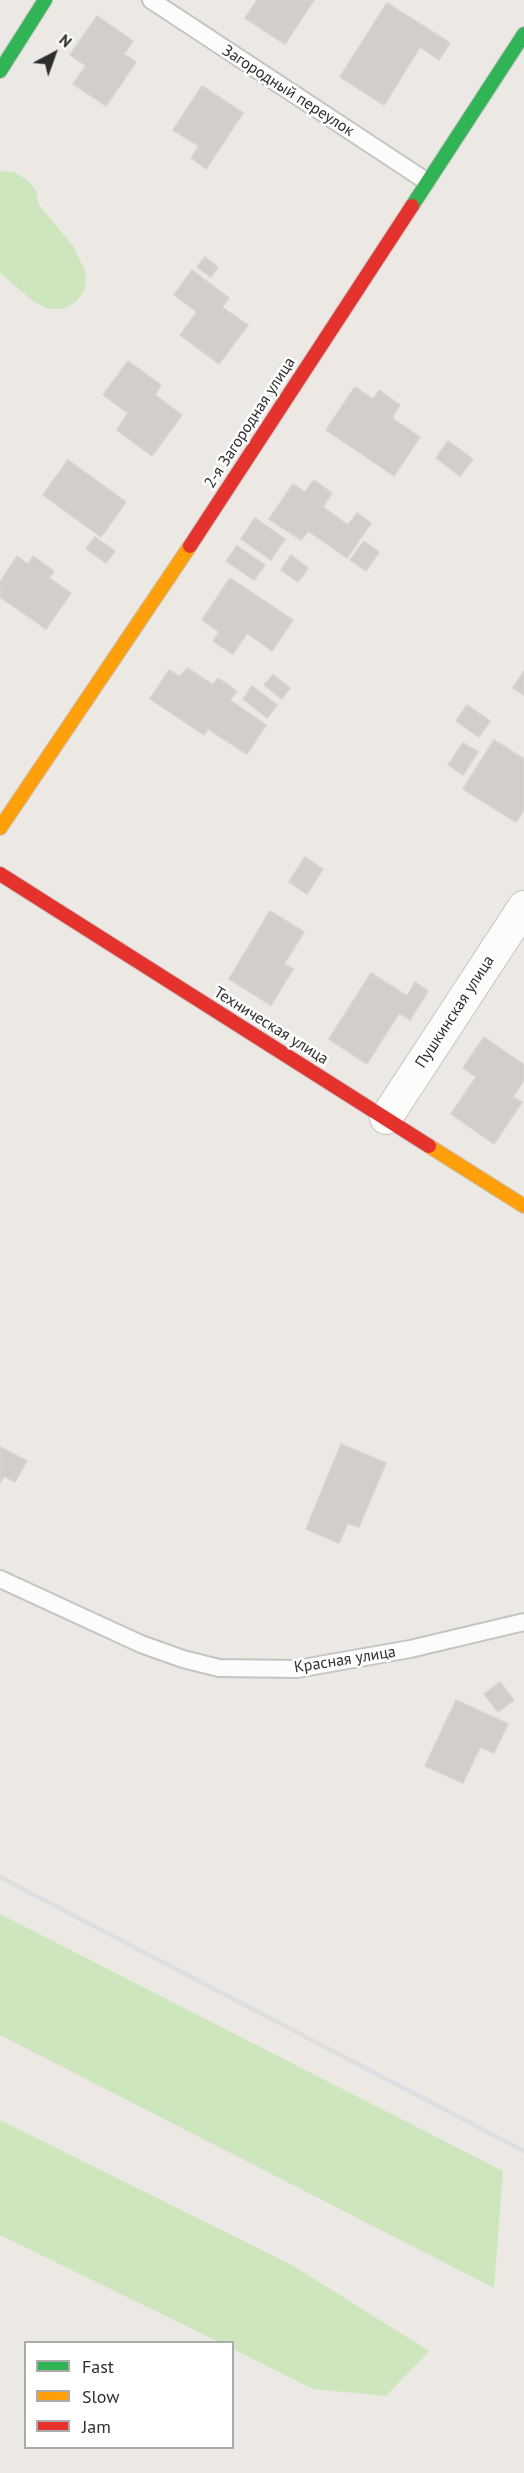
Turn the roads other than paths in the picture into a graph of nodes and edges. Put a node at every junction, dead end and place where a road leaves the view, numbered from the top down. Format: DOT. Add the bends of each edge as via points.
graph roads {
  1 [pos="45,0"];
  2 [pos="151,0"];
  3 [pos="524,34"];
  4 [pos="0,71"];
  5 [pos="426,181"];
  6 [pos="0,828"];
  7 [pos="0,874"];
  8 [pos="524,907"];
  9 [pos="386,1118"];
  10 [pos="524,1206"];
  11 [pos="0,1578"];
  12 [pos="524,1622"];
  1 -- 4 [label="street"];
  2 -- 5 [label="lane, Загородный переулок"];
  3 -- 5 [label="street, 2-я Загородная улица"];
  5 -- 6 [label="street, 2-я Загородная улица" via="196,536"];
  7 -- 9 [label="street, Техническая улица"];
  8 -- 9 [label="street, Пушкинская улица"];
  9 -- 10 [label="street, Техническая улица"];
  11 -- 12 [label="lane, Красная улица" via="141,1644 219,1668 297,1669 410,1649"];
}
